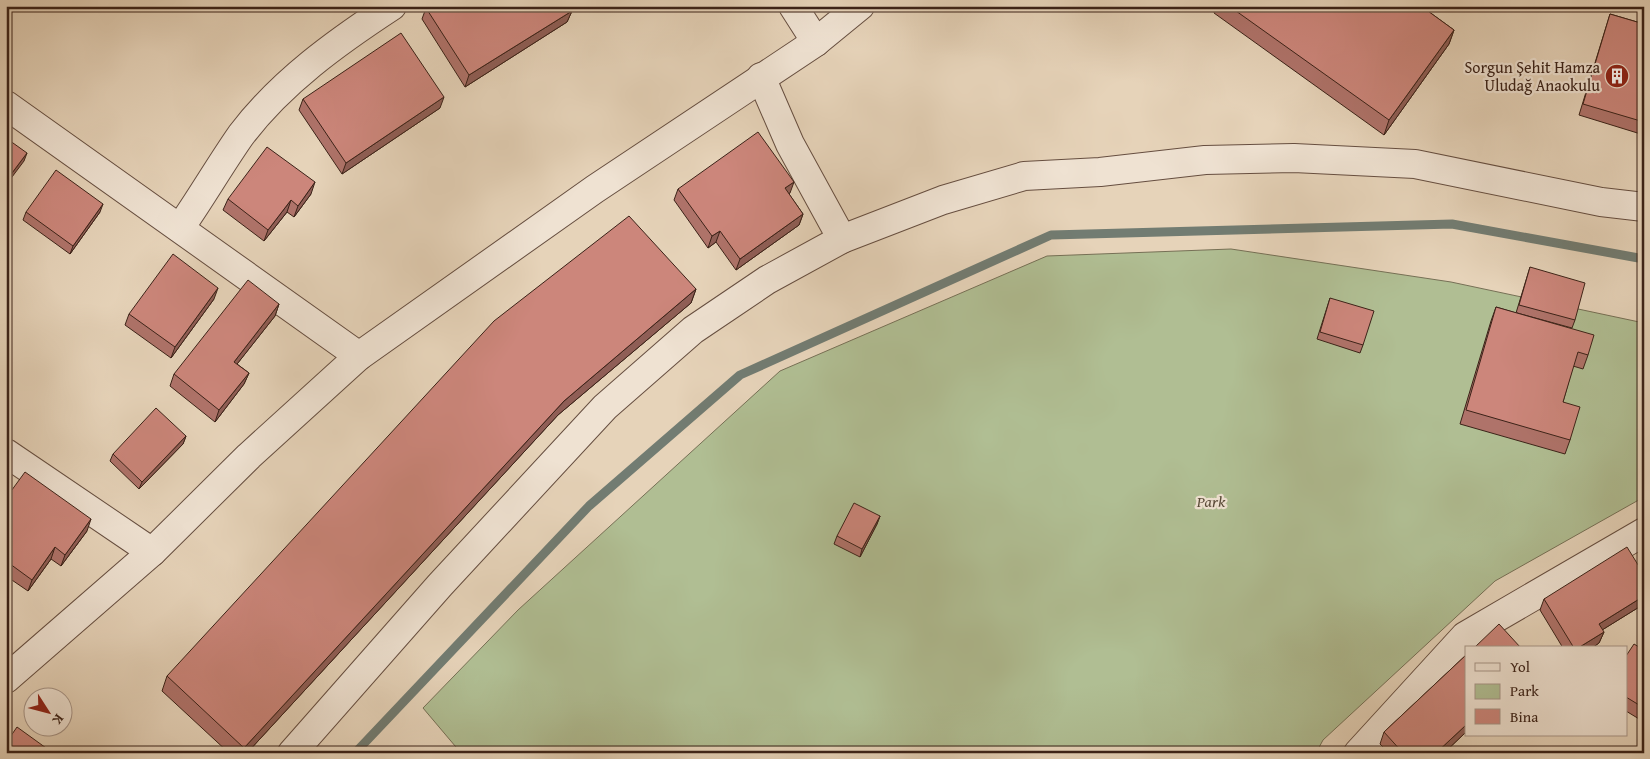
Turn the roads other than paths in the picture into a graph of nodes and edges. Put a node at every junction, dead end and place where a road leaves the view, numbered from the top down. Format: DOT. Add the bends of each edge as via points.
graph roads {
  1 [pos="392,6"];
  2 [pos="793,6"];
  3 [pos="860,6"];
  4 [pos="816,42"];
  5 [pos="761,77"];
  6 [pos="6,105"];
  7 [pos="1644,207"];
  8 [pos="180,228"];
  9 [pos="842,239"];
  10 [pos="359,356"];
  11 [pos="6,452"];
  12 [pos="1644,532"];
  13 [pos="152,552"];
  14 [pos="6,679"];
  15 [pos="292,753"];
  16 [pos="1358,753"];
  1 -- 8 [label="street" via="290,82 242,134"];
  2 -- 4 [label="street"];
  3 -- 4 [label="street"];
  4 -- 5 [label="street"];
  5 -- 9 [label="street" via="790,144"];
  5 -- 10 [label="street" via="595,189"];
  6 -- 8 [label="street"];
  7 -- 9 [label="street" via="1601,202 1415,164 1294,158 1205,160 1100,172 1024,176 943,200"];
  8 -- 10 [label="street"];
  9 -- 15 [label="street" via="767,280 693,330 606,406 440,585"];
  10 -- 13 [label="street" via="249,456"];
  11 -- 13 [label="street"];
  12 -- 16 [label="street" via="1465,636"];
  13 -- 14 [label="street"];
}
